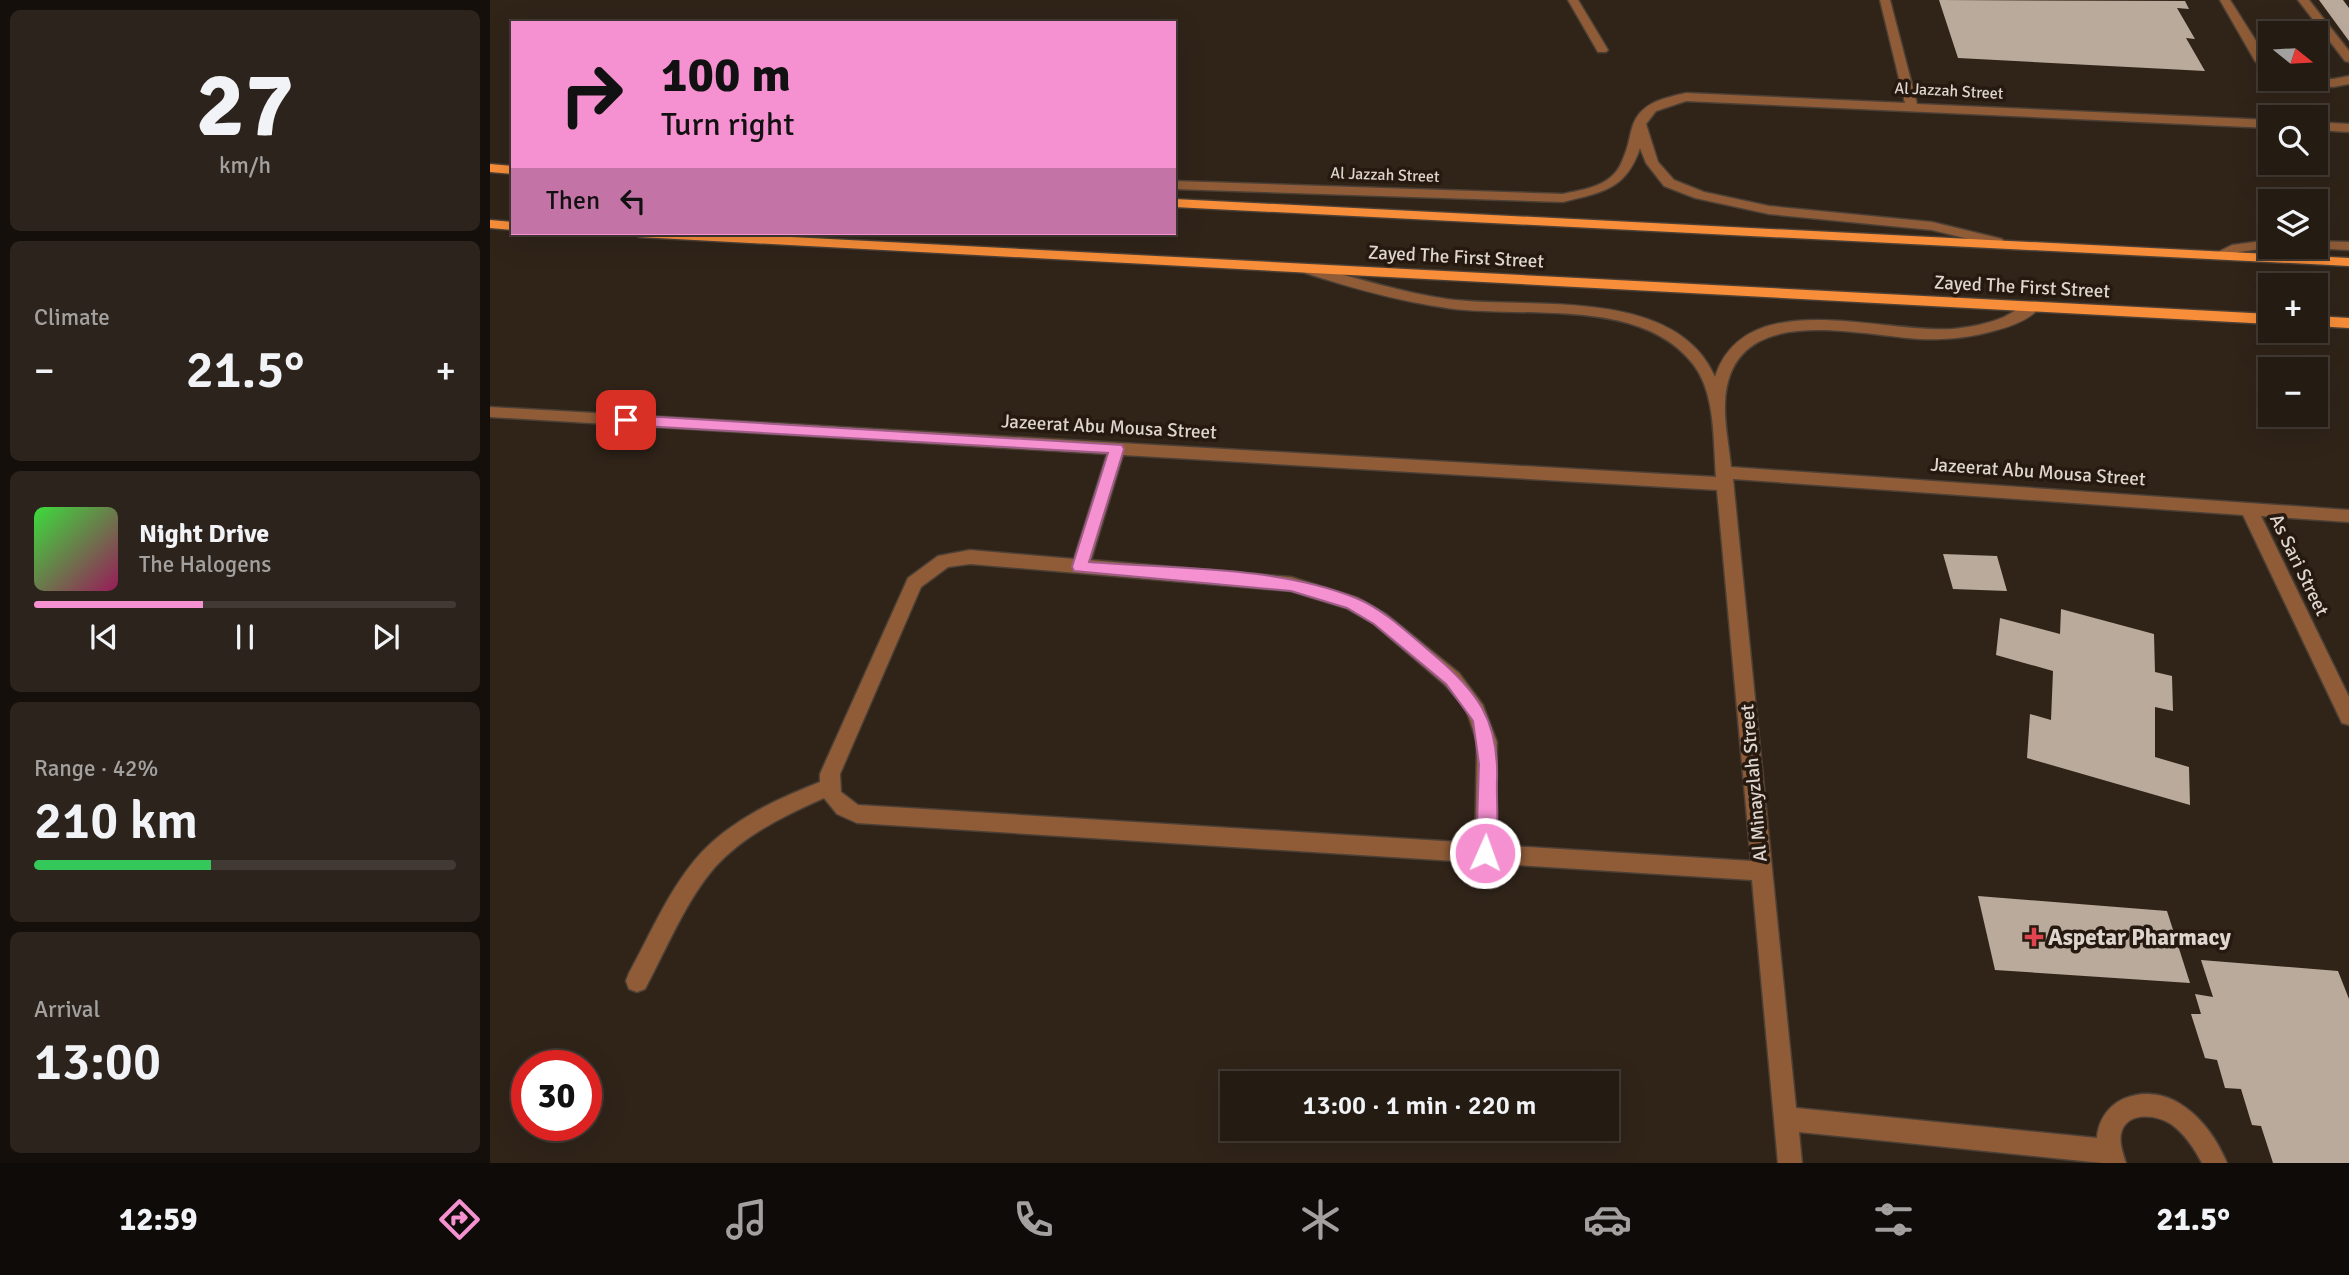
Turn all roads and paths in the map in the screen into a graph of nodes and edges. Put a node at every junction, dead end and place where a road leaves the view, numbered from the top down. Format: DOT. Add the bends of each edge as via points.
graph roads {
  1 [pos="1573,0"];
  2 [pos="1885,0"];
  3 [pos="2225,0"];
  4 [pos="2303,0"];
  5 [pos="1602,50"];
  6 [pos="2258,58"];
  7 [pos="2349,59"];
  8 [pos="2349,80"];
  9 [pos="2328,83"];
  10 [pos="1912,107"];
  11 [pos="2258,123"];
  12 [pos="1638,126"];
  13 [pos="2328,127"];
  14 [pos="2349,128"];
  15 [pos="490,169"];
  16 [pos="511,170"];
  17 [pos="1176,185"];
  18 [pos="1176,203"];
  19 [pos="490,224"];
  20 [pos="511,226"];
  21 [pos="676,235"];
  22 [pos="1997,242"];
  23 [pos="2258,245"];
  24 [pos="2328,245"];
  25 [pos="2349,246"];
  26 [pos="2220,255"];
  27 [pos="2349,262"];
  28 [pos="1307,269"];
  29 [pos="2033,307"];
  30 [pos="2258,318"];
  31 [pos="2328,322"];
  32 [pos="2349,323"];
  33 [pos="1717,402"];
  34 [pos="490,412"];
  35 [pos="1117,449"];
  36 [pos="1725,478"];
  37 [pos="2248,507"];
  38 [pos="2349,516"];
  39 [pos="1080,567"];
  40 [pos="2349,717"];
  41 [pos="829,787"];
  42 [pos="1485,853"];
  43 [pos="1762,871"];
  44 [pos="637,981"];
  45 [pos="1786,1119"];
  46 [pos="2111,1157"];
  47 [pos="1790,1163"];
  48 [pos="2215,1163"];
  1 -- 5 [label="street"];
  2 -- 10 [label="street"];
  3 -- 6 [label="street"];
  4 -- 7 [label="street"];
  8 -- 9 [label="street"];
  10 -- 11 [label="street, Al Jazzah Street"];
  10 -- 12 [label="street, Al Jazzah Street" via="1686,97 1653,107"];
  12 -- 17 [label="street, Al Jazzah Street" via="1622,174 1607,186 1563,198"];
  12 -- 22 [label="street" via="1652,163 1669,183 1700,195 1769,210 1933,226"];
  13 -- 14 [label="street"];
  15 -- 16 [label="main road"];
  18 -- 22 [label="main road, Zayed The First Street"];
  19 -- 20 [label="main road"];
  21 -- 28 [label="main road, Zayed The First Street"];
  22 -- 26 [label="main road, Zayed The First Street"];
  23 -- 26 [label="street"];
  24 -- 25 [label="street"];
  26 -- 27 [label="main road, Zayed The First Street"];
  28 -- 29 [label="main road, Zayed The First Street"];
  28 -- 33 [label="street, Al Minayzlah Street" via="1368,288 1469,307 1606,315 1646,323 1663,330 1700,361"];
  29 -- 30 [label="main road, Zayed The First Street"];
  29 -- 33 [label="street, Al Minayzlah Street" via="1996,326 1947,334 1797,325 1761,333 1728,362"];
  31 -- 32 [label="main road"];
  33 -- 36 [label="street, Al Minayzlah Street"];
  34 -- 35 [label="street, Jazeerat Abu Mousa Street"];
  35 -- 36 [label="street, Jazeerat Abu Mousa Street"];
  35 -- 39 [label="street"];
  36 -- 37 [label="street, Jazeerat Abu Mousa Street"];
  36 -- 43 [label="street, Al Minayzlah Street"];
  37 -- 38 [label="street, Jazeerat Abu Mousa Street"];
  37 -- 40 [label="street, As Sari Street"];
  39 -- 41 [label="street" via="970,558 944,561 922,574 909,592 830,774"];
  39 -- 42 [label="street" via="1291,584 1342,599 1380,619 1452,679 1474,705 1488,764"];
  41 -- 42 [label="street" via="833,799 857,814"];
  41 -- 44 [label="street" via="763,817 696,874"];
  42 -- 43 [label="street"];
  43 -- 45 [label="street, Al Minayzlah Street"];
  45 -- 46 [label="street"];
  45 -- 47 [label="street, Al Minayzlah Street"];
  46 -- 48 [label="street" via="2110,1124 2125,1108 2150,1104 2178,1114 2202,1136"];
}
